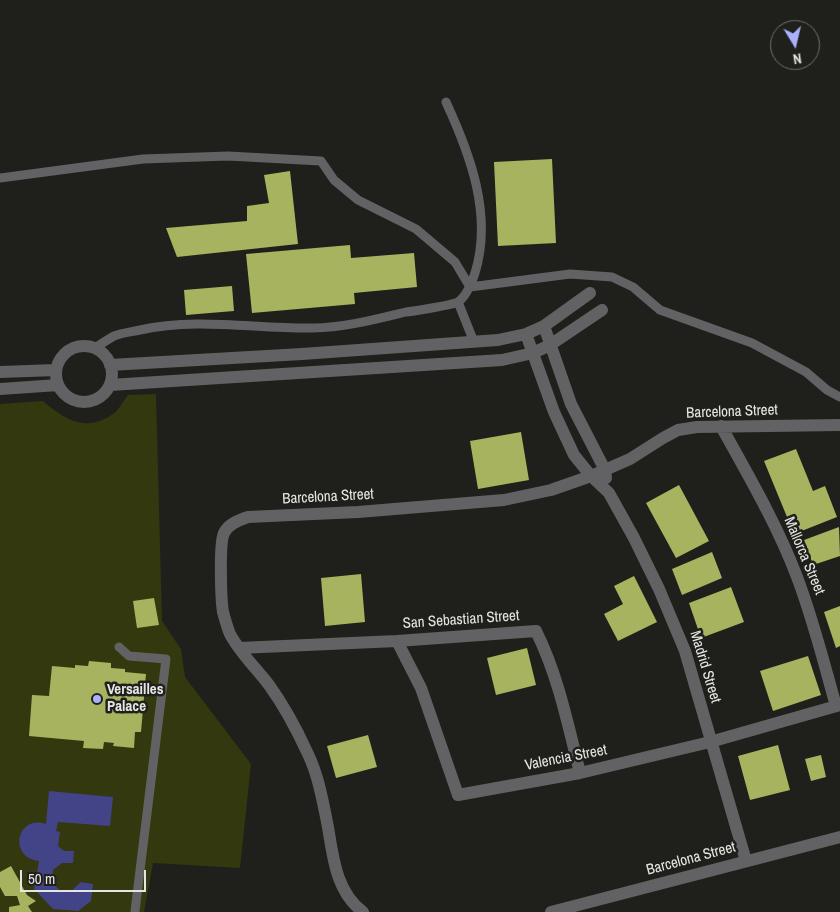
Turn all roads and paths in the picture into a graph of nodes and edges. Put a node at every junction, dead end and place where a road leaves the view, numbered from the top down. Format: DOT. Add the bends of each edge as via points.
graph roads {
  1 [pos="446,102"];
  2 [pos="0,178"];
  3 [pos="470,287"];
  4 [pos="590,293"];
  5 [pos="458,302"];
  6 [pos="602,310"];
  7 [pos="544,326"];
  8 [pos="526,334"];
  9 [pos="474,342"];
  10 [pos="550,345"];
  11 [pos="95,348"];
  12 [pos="532,353"];
  13 [pos="110,365"];
  14 [pos="56,370"];
  15 [pos="0,372"];
  16 [pos="58,385"];
  17 [pos="110,385"];
  18 [pos="0,389"];
  19 [pos="840,397"];
  20 [pos="840,425"];
  21 [pos="721,426"];
  22 [pos="605,470"];
  23 [pos="591,476"];
  24 [pos="609,492"];
  25 [pos="397,641"];
  26 [pos="119,647"];
  27 [pos="240,648"];
  28 [pos="838,705"];
  29 [pos="710,742"];
  30 [pos="580,773"];
  31 [pos="840,837"];
  32 [pos="746,862"];
  33 [pos="135,911"];
  34 [pos="363,912"];
  35 [pos="551,912"];
  1 -- 3 [label="lane" via="472,167 481,209 478,261"];
  2 -- 3 [label="lane" via="143,159 228,156 321,161 334,180 358,200 416,229 455,262"];
  3 -- 5 [label="lane"];
  3 -- 19 [label="lane" via="570,274 612,277 633,287 660,310 752,343 806,372"];
  4 -- 7 [label="street"];
  5 -- 9 [label="lane"];
  5 -- 11 [label="lane" via="363,322 315,328 210,324 154,327 116,335"];
  6 -- 10 [label="street"];
  7 -- 8 [label="street"];
  7 -- 10 [label="street, Madrid Street"];
  8 -- 9 [label="street"];
  8 -- 12 [label="street, Madrid Street"];
  9 -- 13 [label="street"];
  10 -- 12 [label="street"];
  10 -- 22 [label="street, Madrid Street" via="571,404"];
  11 -- 13 [label="street"];
  11 -- 14 [label="street" via="82,346 70,350 61,358"];
  12 -- 17 [label="street" via="460,364"];
  12 -- 23 [label="street, Madrid Street" via="574,455"];
  13 -- 17 [label="street"];
  14 -- 15 [label="street"];
  14 -- 16 [label="street"];
  16 -- 17 [label="street" via="73,400 84,402 95,400"];
  16 -- 18 [label="street"];
  20 -- 21 [label="street, Barcelona Street"];
  21 -- 22 [label="street, Barcelona Street" via="678,430"];
  21 -- 28 [label="street, Mallorca Street" via="754,485 797,576"];
  22 -- 23 [label="street, Barcelona Street"];
  22 -- 24 [label="street, Madrid Street"];
  23 -- 24 [label="street, Madrid Street"];
  23 -- 27 [label="street, Barcelona Street" via="551,490 504,500 248,517 234,522 224,532 220,543 223,611 230,633"];
  24 -- 29 [label="street, Madrid Street" via="659,590 685,651"];
  25 -- 27 [label="street, San Sebastian Street"];
  25 -- 30 [label="street, San Sebastian Street" via="536,631 562,701"];
  25 -- 30 [label="street, Valencia Street" via="421,688 458,795"];
  26 -- 33 [label="lane" via="129,656 166,659"];
  27 -- 34 [label="street, Barcelona Street" via="292,720 310,757 320,788 336,868 354,905"];
  28 -- 29 [label="street, Valencia Street"];
  29 -- 30 [label="street, Valencia Street"];
  29 -- 32 [label="street, Madrid Street"];
  31 -- 32 [label="street, Barcelona Street"];
  32 -- 35 [label="street, Barcelona Street"];
}
